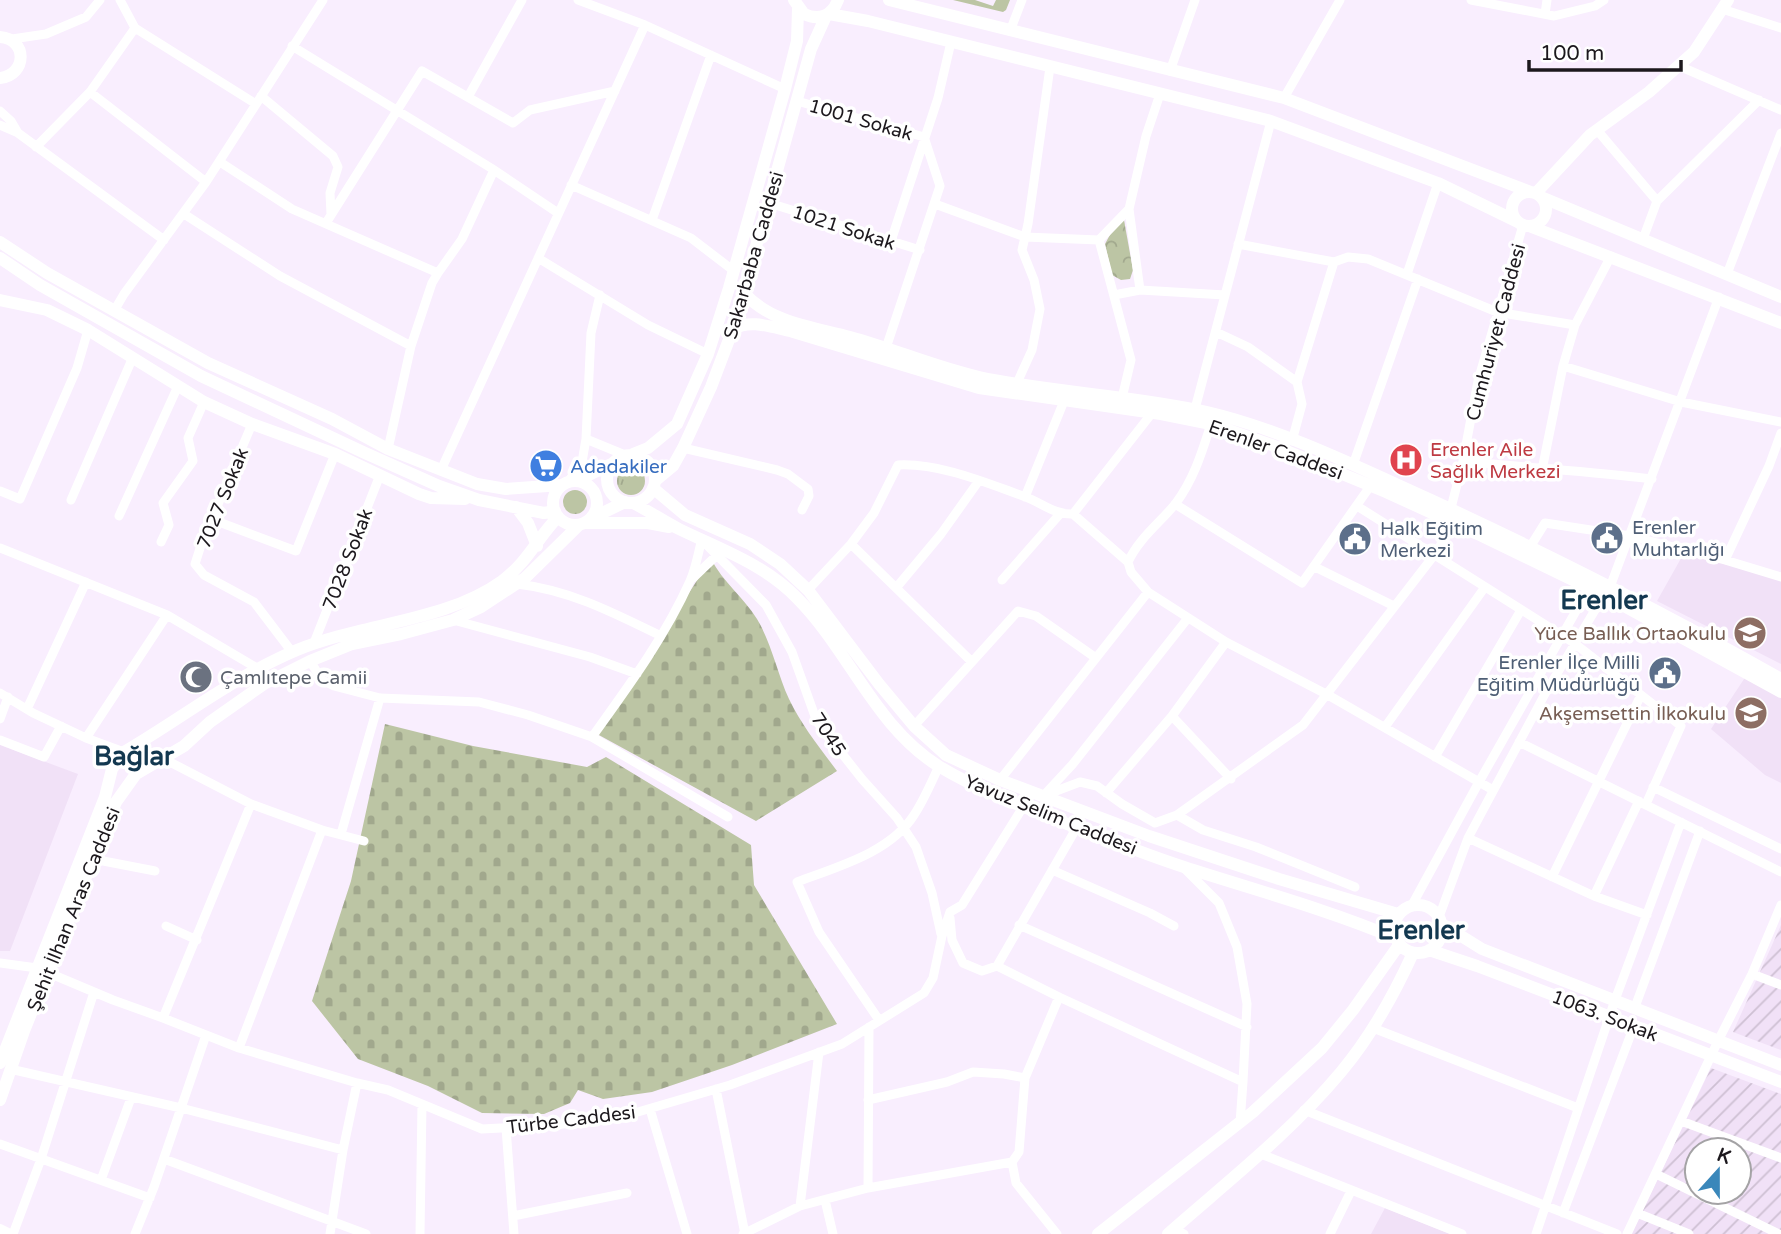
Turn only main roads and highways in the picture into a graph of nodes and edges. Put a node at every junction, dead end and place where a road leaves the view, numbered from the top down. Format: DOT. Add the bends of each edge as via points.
graph roads {
  1 [pos="838,0"];
  2 [pos="889,0"];
  3 [pos="795,3"];
  4 [pos="1725,5"];
  5 [pos="827,15"];
  6 [pos="6,38"];
  7 [pos="3,81"];
  8 [pos="1536,194"];
  9 [pos="1523,224"];
  10 [pos="0,242"];
  11 [pos="0,258"];
  12 [pos="744,293"];
  13 [pos="1781,297"];
  14 [pos="0,300"];
  15 [pos="65,300"];
  16 [pos="58,315"];
  17 [pos="1781,323"];
  18 [pos="733,329"];
  19 [pos="629,455"];
  20 [pos="611,464"];
  21 [pos="569,483"];
  22 [pos="654,484"];
  23 [pos="479,500"];
  24 [pos="629,503"];
  25 [pos="516,507"];
  26 [pos="556,514"];
  27 [pos="1451,517"];
  28 [pos="585,522"];
  29 [pos="678,528"];
  30 [pos="537,546"];
  31 [pos="1607,591"];
  32 [pos="1781,679"];
  33 [pos="1781,692"];
  34 [pos="1398,914"];
  35 [pos="1440,921"];
  36 [pos="1397,941"];
  37 [pos="1429,950"];
  38 [pos="1413,953"];
  39 [pos="42,970"];
  40 [pos="1781,1065"];
  41 [pos="5,1066"];
  42 [pos="1781,1082"];
  43 [pos="0,1100"];
  44 [pos="0,1230"];
  45 [pos="1175,1232"];
  46 [pos="8,1234"];
  47 [pos="1098,1234"];
  1 -- 5 [label="main road, Sakarbaba Caddesi"];
  2 -- 8 [label="main road" via="1284,98"];
  3 -- 5 [label="main road" via="811,17"];
  3 -- 19 [label="main road, Sakarbaba Caddesi" via="797,41 708,354 677,424 648,448"];
  4 -- 8 [label="main road" via="1694,52 1597,130"];
  5 -- 9 [label="main road" via="868,21 1271,121 1438,183"];
  5 -- 12 [label="main road, Sakarbaba Caddesi" via="811,49"];
  6 -- 7 [label="main road" via="17,44 22,56 18,69"];
  8 -- 9 [label="main road" via="1546,207 1544,218"];
  8 -- 9 [label="main road" via="1521,194 1514,200 1512,210"];
  8 -- 13 [label="main road"];
  9 -- 17 [label="main road"];
  10 -- 21 [label="main road" via="208,363 388,449 477,484 506,489"];
  11 -- 15 [label="main road"];
  12 -- 18 [label="main road, Sakarbaba Caddesi"];
  12 -- 27 [label="main road, Erenler Caddesi" via="757,307 780,318 981,377 1195,409 1353,465"];
  14 -- 16 [label="main road"];
  15 -- 16 [label="main road"];
  15 -- 23 [label="main road" via="201,376 439,486"];
  16 -- 23 [label="main road" via="204,402 252,424 335,454 431,498"];
  18 -- 22 [label="main road, Sakarbaba Caddesi" via="683,448 673,466"];
  18 -- 27 [label="main road, Erenler Caddesi" via="741,324 779,329 968,385 1210,424"];
  19 -- 20 [label="main road"];
  19 -- 22 [label="main road" via="647,460"];
  20 -- 21 [label="main road"];
  20 -- 24 [label="main road" via="608,487"];
  21 -- 26 [label="main road" via="554,497"];
  21 -- 28 [label="main road" via="590,486 595,492 598,506"];
  22 -- 24 [label="main road" via="645,498"];
  22 -- 34 [label="main road, Yavuz Selim Caddesi" via="685,515 750,544 780,564 808,590 914,726 946,755 1149,836"];
  23 -- 25 [label="main road"];
  24 -- 28 [label="main road, Şehit İlhan Aras Caddesi"];
  24 -- 29 [label="main road, Yavuz Selim Caddesi"];
  25 -- 26 [label="main road"];
  25 -- 30 [label="main road"];
  26 -- 28 [label="main road" via="564,522"];
  26 -- 30 [label="main road"];
  27 -- 31 [label="main road, Erenler Caddesi" via="1530,547"];
  27 -- 31 [label="main road, Erenler Caddesi" via="1589,588"];
  28 -- 29 [label="main road"];
  28 -- 39 [label="main road, Şehit İlhan Aras Caddesi" via="517,584 481,607 453,620 352,644 310,661 264,684 184,746 136,774 116,802"];
  29 -- 36 [label="main road, Yavuz Selim Caddesi" via="763,570 798,599 890,722 939,766 1023,807 1183,867 1352,920"];
  30 -- 39 [label="main road, Şehit İlhan Aras Caddesi" via="503,580 477,597 292,652 257,668 124,752 112,769"];
  31 -- 32 [label="main road, Erenler Caddesi"];
  31 -- 33 [label="main road, Erenler Caddesi"];
  34 -- 35 [label="main road" via="1412,905 1428,907"];
  34 -- 36 [label="main road" via="1394,921"];
  35 -- 37 [label="main road" via="1439,940"];
  35 -- 40 [label="main road, 1063. Sokak" via="1482,949"];
  36 -- 38 [label="main road"];
  36 -- 47 [label="main road" via="1353,1010 1322,1048 1240,1122"];
  37 -- 38 [label="main road"];
  37 -- 42 [label="main road, 1063. Sokak"];
  38 -- 45 [label="main road" via="1373,1028 1340,1073 1261,1154"];
  39 -- 41 [label="main road, Şehit İlhan Aras Caddesi"];
  41 -- 43 [label="main road, Şehit İlhan Aras Caddesi"];
  44 -- 46 [label="main road"];
}
